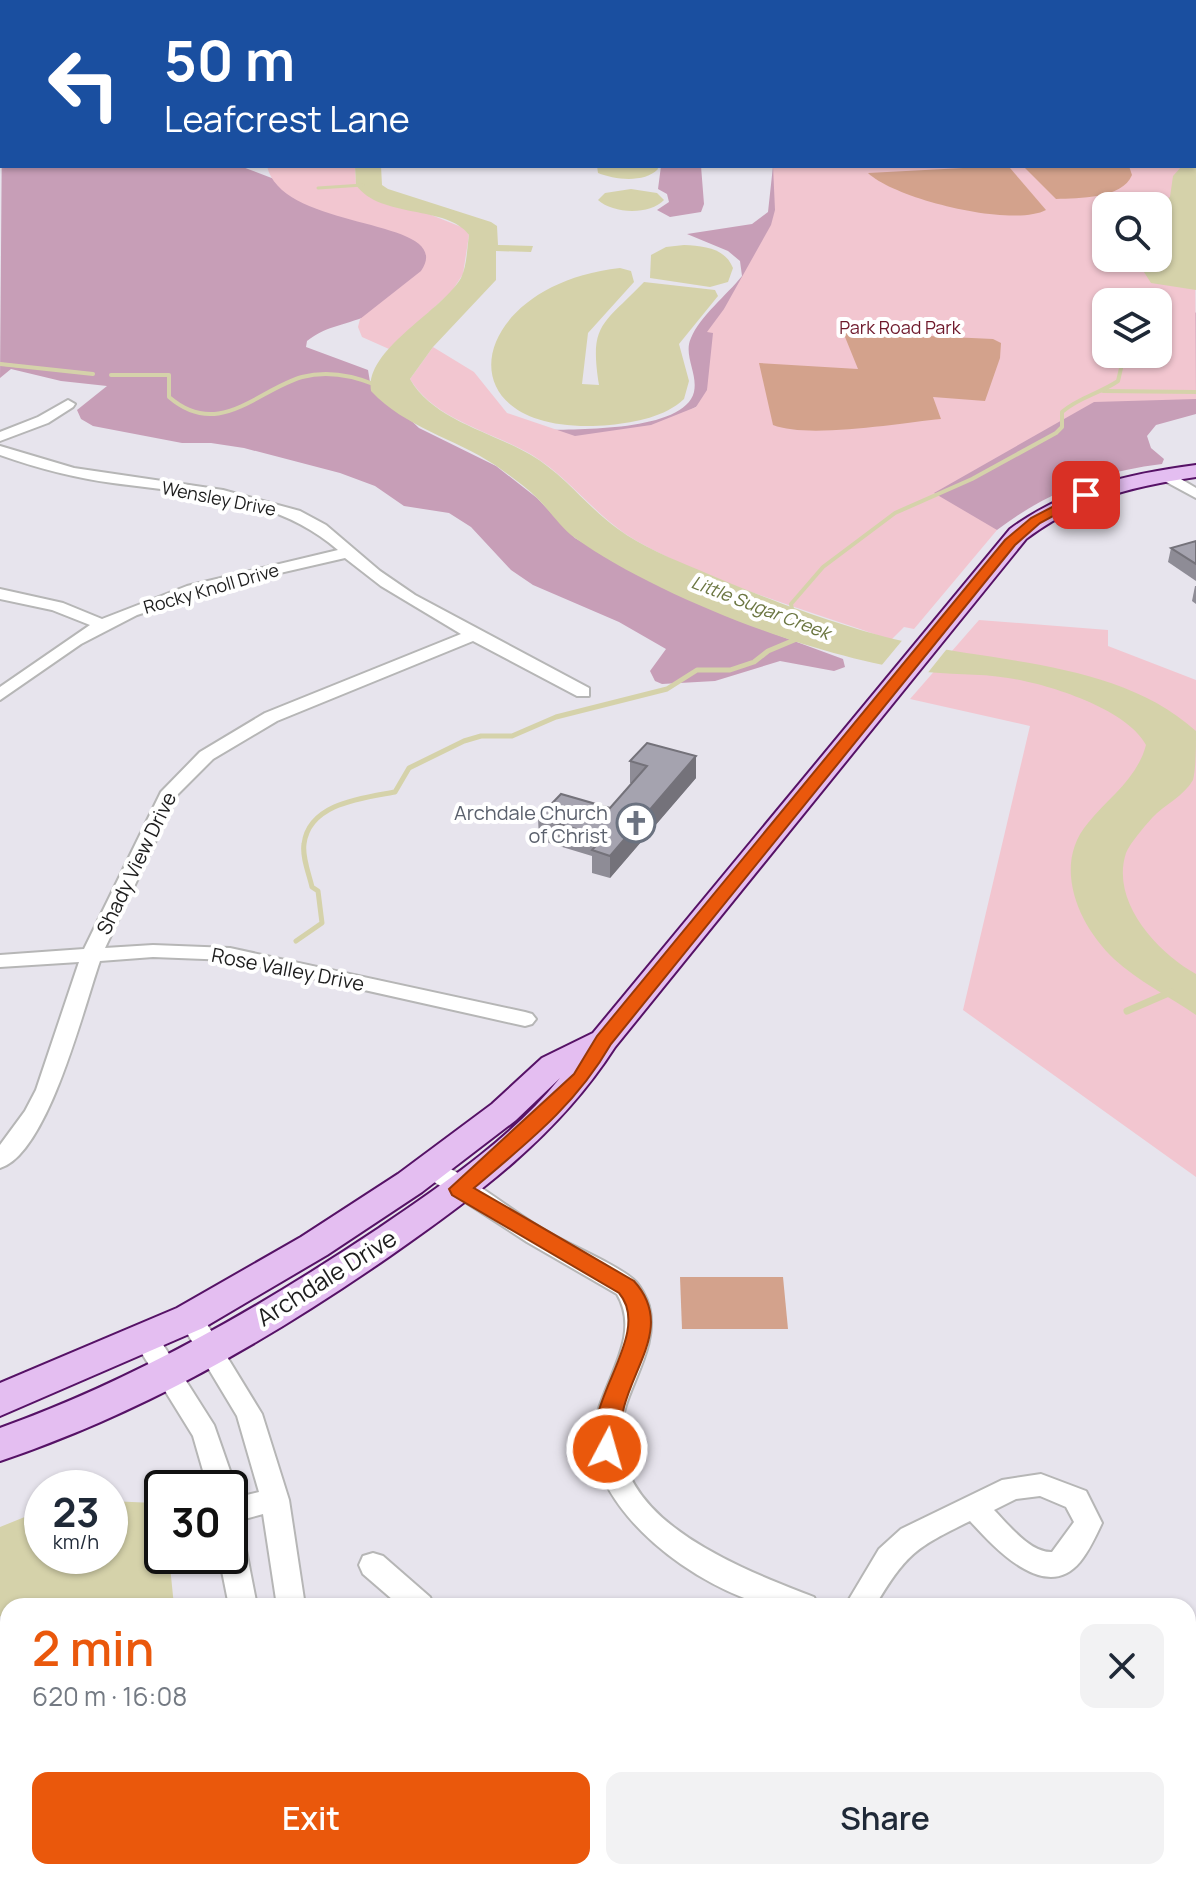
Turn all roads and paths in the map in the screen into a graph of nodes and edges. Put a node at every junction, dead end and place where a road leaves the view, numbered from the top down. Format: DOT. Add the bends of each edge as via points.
graph roads {
  1 [pos="68,404"];
  2 [pos="0,437"];
  3 [pos="0,450"];
  4 [pos="1196,471"];
  5 [pos="1164,475"];
  6 [pos="1196,494"];
  7 [pos="350,552"];
  8 [pos="0,594"];
  9 [pos="103,625"];
  10 [pos="475,634"];
  11 [pos="583,692"];
  12 [pos="0,695"];
  13 [pos="92,955"];
  14 [pos="0,961"];
  15 [pos="525,1019"];
  16 [pos="604,1040"];
  17 [pos="0,1160"];
  18 [pos="430,1168"];
  19 [pos="459,1189"];
  20 [pos="200,1333"];
  21 [pos="146,1339"];
  22 [pos="169,1372"];
  23 [pos="0,1400"];
  24 [pos="0,1445"];
  25 [pos="216,1470"];
  26 [pos="275,1500"];
  27 [pos="248,1507"];
  28 [pos="975,1508"];
  29 [pos="373,1565"];
  30 [pos="237,1574"];
  31 [pos="241,1598"];
  32 [pos="290,1598"];
  33 [pos="411,1598"];
  34 [pos="784,1598"];
  35 [pos="864,1598"];
  1 -- 2 [label="street"];
  3 -- 7 [label="street, Wensley Drive" via="79,475 273,506 315,524"];
  4 -- 5 [label="street, Archdale Drive"];
  5 -- 6 [label="street"];
  5 -- 16 [label="street, Archdale Drive" via="1098,490 1036,520 1010,543"];
  7 -- 9 [label="street, Rocky Knoll Drive" via="201,587"];
  7 -- 10 [label="street, Wensley Drive" via="381,580"];
  8 -- 9 [label="street" via="57,606"];
  9 -- 12 [label="street, Rocky Knoll Drive"];
  10 -- 11 [label="street, Wensley Drive"];
  10 -- 13 [label="street, Shady View Drive" via="290,708 206,753 170,792"];
  13 -- 14 [label="street, Rose Valley Drive"];
  13 -- 15 [label="street, Rose Valley Drive" via="230,954"];
  13 -- 17 [label="street, Shady View Drive" via="55,1078"];
  16 -- 18 [label="street, Archdale Drive" via="553,1066 504,1112"];
  16 -- 19 [label="street, Archdale Drive" via="582,1078"];
  18 -- 19 [label="street"];
  18 -- 20 [label="street, Archdale Drive" via="314,1246"];
  19 -- 20 [label="street, Archdale Drive" via="299,1298"];
  19 -- 34 [label="street" via="626,1287 638,1300 642,1323 612,1409 607,1449 621,1486 664,1533 711,1568"];
  20 -- 21 [label="street, Archdale Drive"];
  20 -- 22 [label="street, Archdale Drive"];
  20 -- 26 [label="street" via="249,1414"];
  21 -- 22 [label="street"];
  21 -- 23 [label="street, Archdale Drive"];
  22 -- 24 [label="street, Archdale Drive"];
  22 -- 25 [label="street" via="205,1433"];
  26 -- 27 [label="street"];
  26 -- 32 [label="street"];
  28 -- 35 [label="street" via="911,1537 889,1558"];
  29 -- 33 [label="street"];
  30 -- 31 [label="street"];
}
